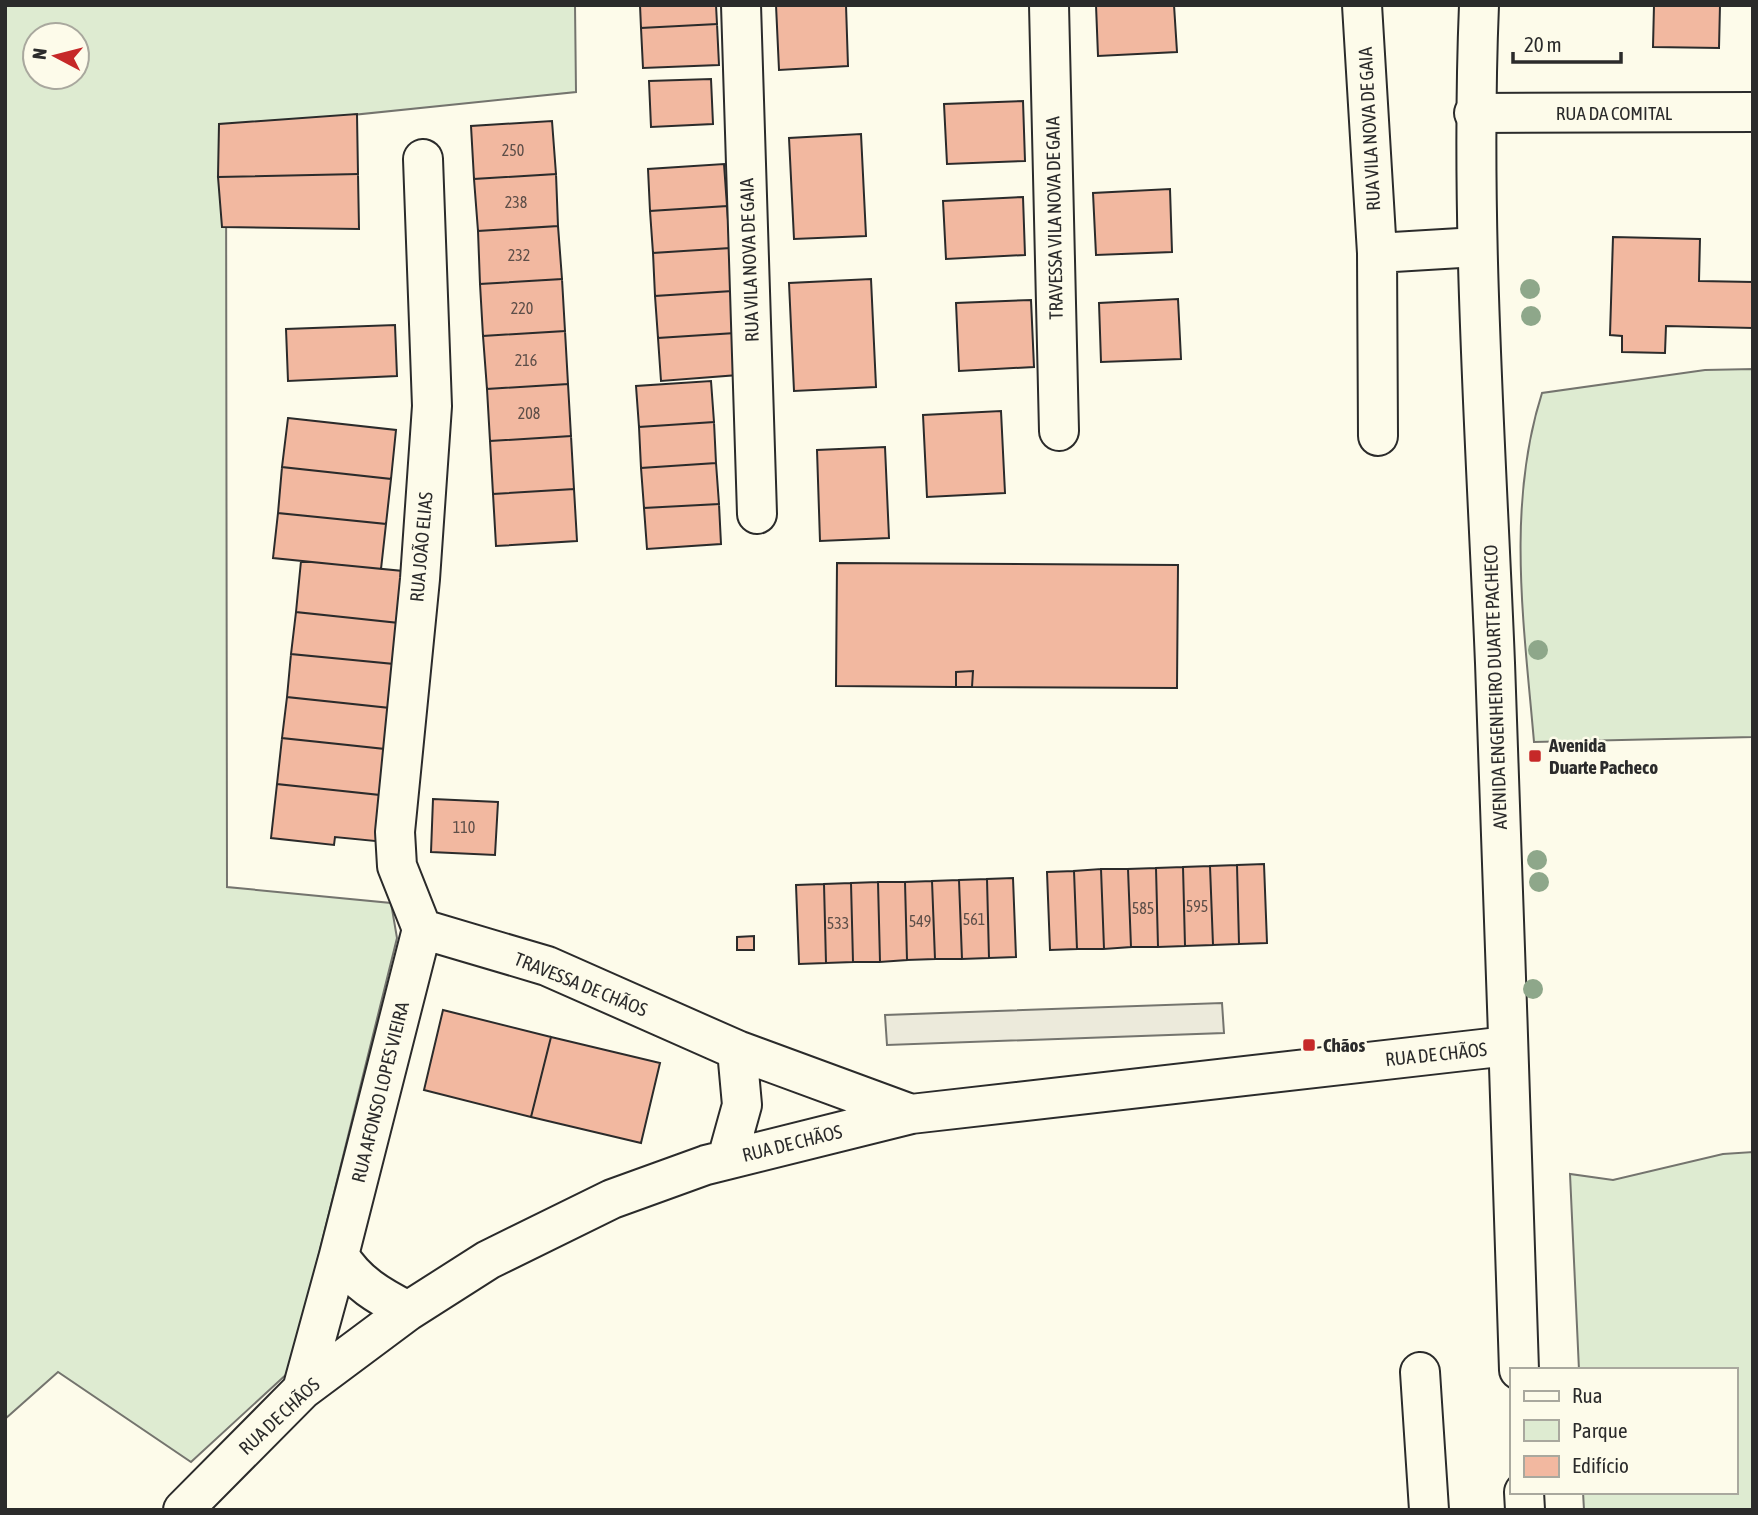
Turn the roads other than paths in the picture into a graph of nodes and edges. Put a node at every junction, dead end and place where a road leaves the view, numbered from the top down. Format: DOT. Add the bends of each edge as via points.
graph roads {
  1 [pos="741,5"];
  2 [pos="1049,5"];
  3 [pos="1362,5"];
  4 [pos="1479,5"];
  5 [pos="1753,112"];
  6 [pos="1474,113"];
  7 [pos="423,159"];
  8 [pos="1477,247"];
  9 [pos="1377,253"];
  10 [pos="1059,431"];
  11 [pos="1378,436"];
  12 [pos="757,514"];
  13 [pos="422,929"];
  14 [pos="1508,1046"];
  15 [pos="737,1050"];
  16 [pos="911,1114"];
  17 [pos="727,1159"];
  18 [pos="338,1255"];
  19 [pos="408,1311"];
  20 [pos="1519,1368"];
  21 [pos="1420,1372"];
  22 [pos="302,1390"];
  23 [pos="183,1510"];
  24 [pos="1429,1510"];
  1 -- 12 [label="street, RUA VILA NOVA DE GAIA"];
  2 -- 10 [label="street, TRAVESSA VILA NOVA DE GAIA"];
  3 -- 9 [label="street, RUA VILA NOVA DE GAIA"];
  4 -- 6 [label="street, AVENIDA ENGENHEIRO DUARTE PACHECO"];
  5 -- 6 [label="street, RUA DA COMITAL"];
  6 -- 8 [label="street, AVENIDA ENGENHEIRO DUARTE PACHECO"];
  7 -- 13 [label="street, RUA JOÃO ELIAS" via="432,406 395,832 397,866"];
  8 -- 9 [label="street"];
  8 -- 14 [label="street, AVENIDA ENGENHEIRO DUARTE PACHECO"];
  9 -- 11 [label="street, RUA VILA NOVA DE GAIA"];
  13 -- 15 [label="street, TRAVESSA DE CHÃOS" via="547,966"];
  13 -- 18 [label="street, RUA AFONSO LOPES VIEIRA"];
  14 -- 16 [label="street, RUA DE CHÃOS"];
  14 -- 20 [label="street, AVENIDA ENGENHEIRO DUARTE PACHECO"];
  15 -- 16 [label="street, TRAVESSA DE CHÃOS"];
  15 -- 17 [label="street" via="742,1105"];
  16 -- 17 [label="street, RUA DE CHÃOS"];
  17 -- 19 [label="street, RUA DE CHÃOS" via="612,1199 488,1260"];
  18 -- 19 [label="street" via="352,1276"];
  18 -- 22 [label="street, RUA AFONSO LOPES VIEIRA"];
  19 -- 22 [label="street, RUA DE CHÃOS"];
  21 -- 24 [label="street"];
  22 -- 23 [label="street, RUA DE CHÃOS"];
}
